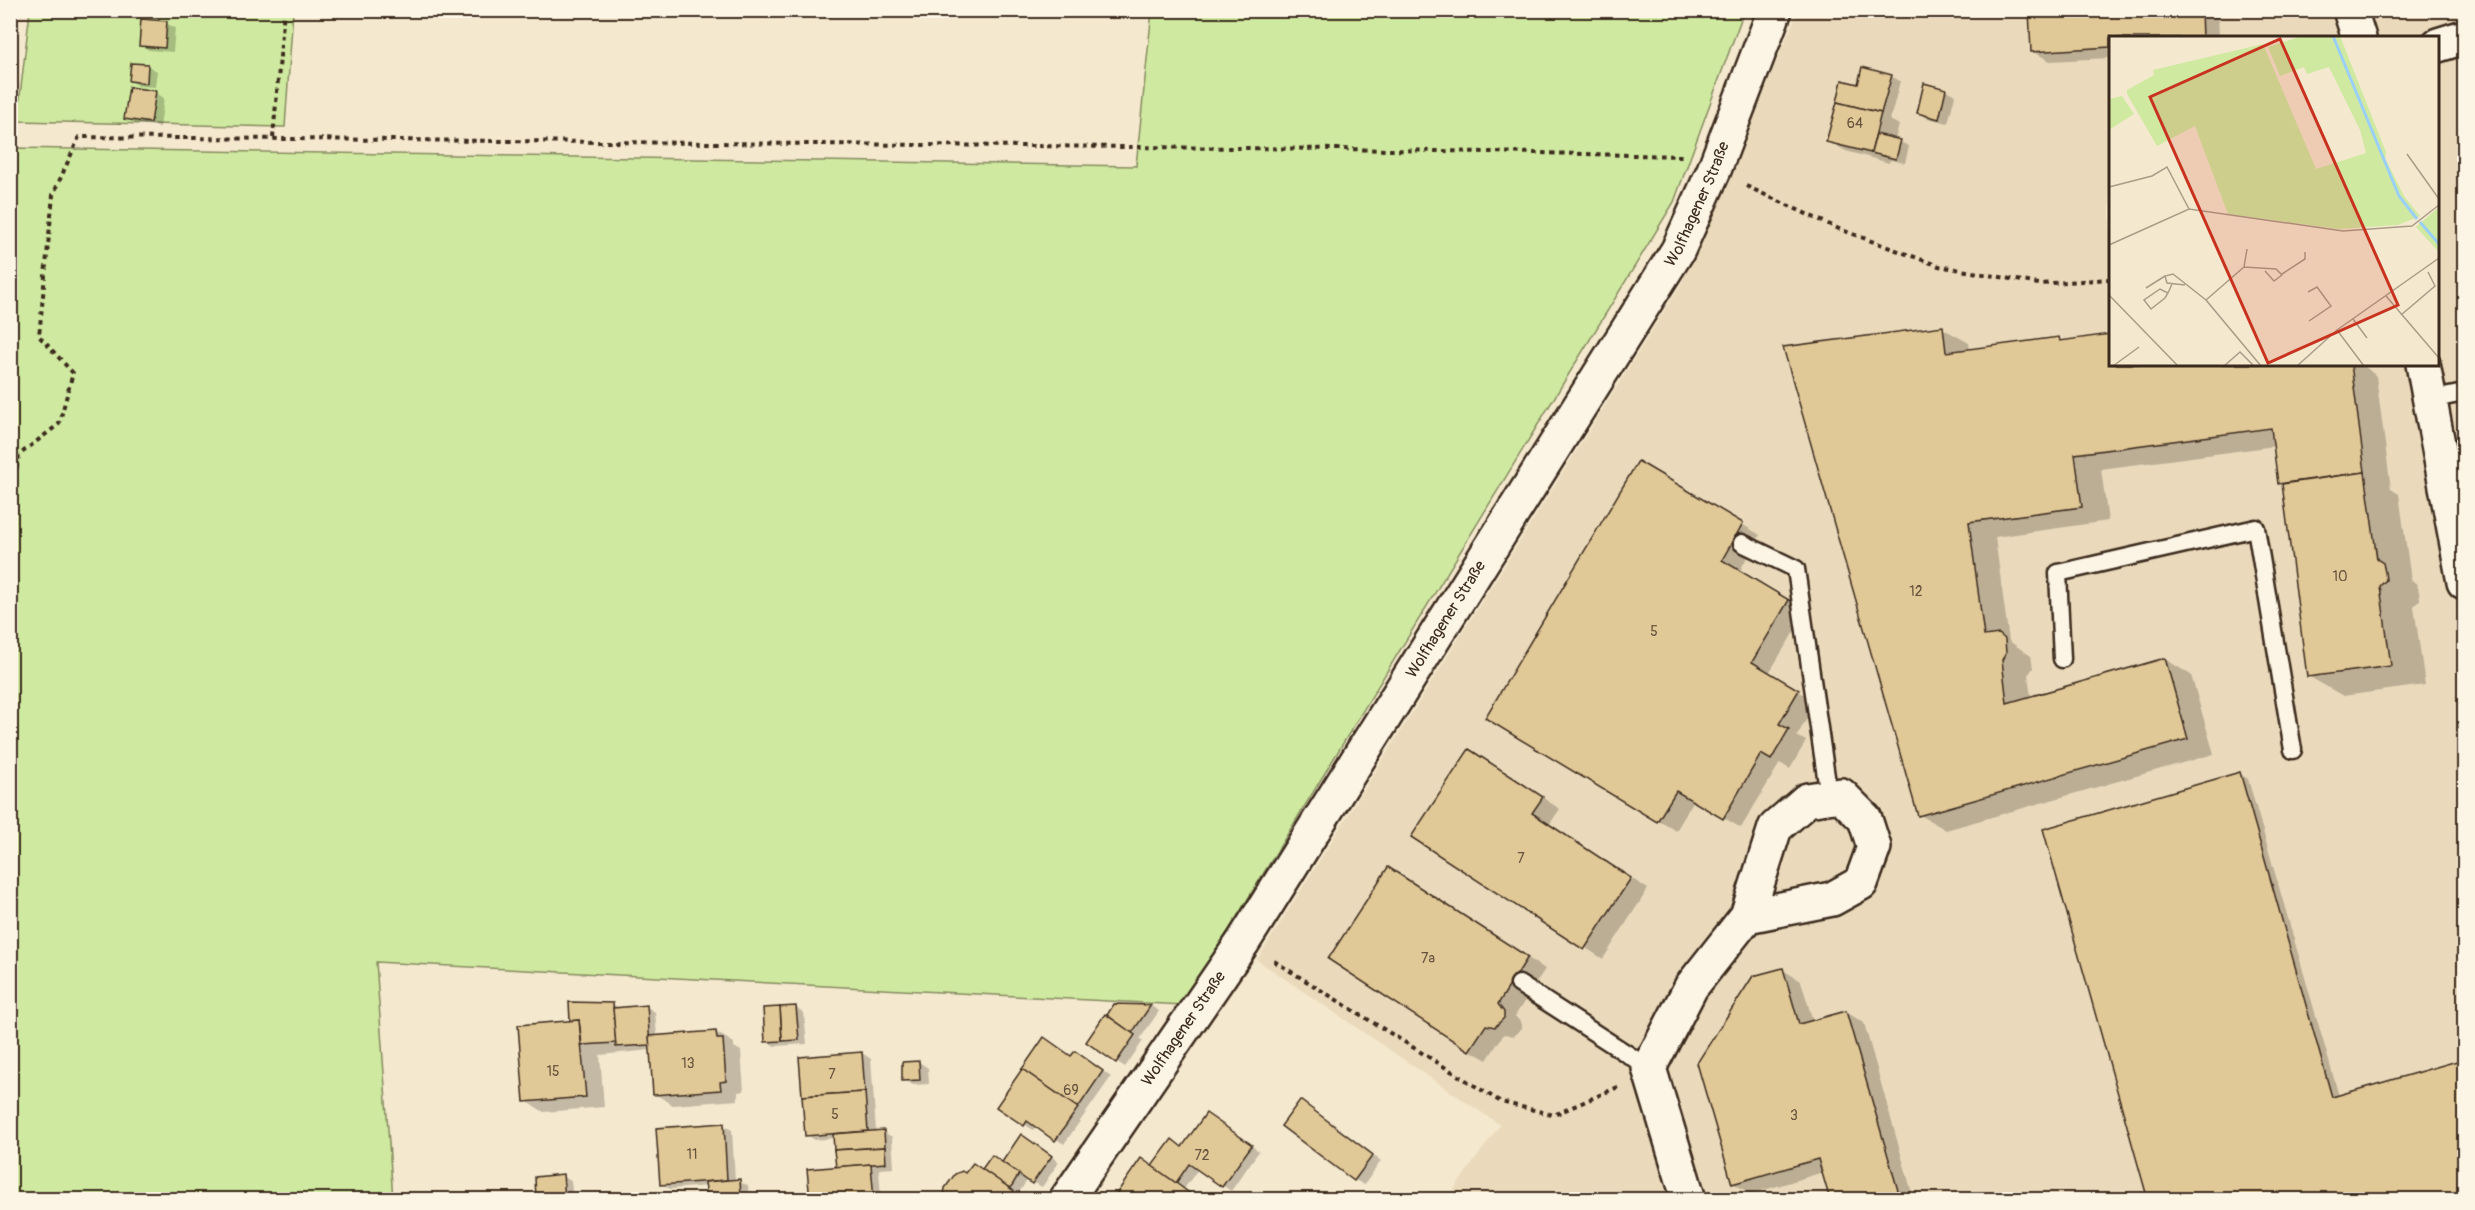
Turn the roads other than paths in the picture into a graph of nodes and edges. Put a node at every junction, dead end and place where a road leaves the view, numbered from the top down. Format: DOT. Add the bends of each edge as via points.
graph roads {
  1 [pos="1775,10"];
  2 [pos="2350,10"];
  3 [pos="2358,36"];
  4 [pos="2464,37"];
  5 [pos="2439,45"];
  6 [pos="2423,366"];
  7 [pos="2464,393"];
  8 [pos="2429,400"];
  9 [pos="1742,543"];
  10 [pos="2463,569"];
  11 [pos="2062,659"];
  12 [pos="2293,750"];
  13 [pos="1829,797"];
  14 [pos="1747,916"];
  15 [pos="1519,984"];
  16 [pos="1649,1068"];
  17 [pos="1066,1200"];
  18 [pos="1689,1200"];
  1 -- 17 [label="street, Wolfhagener Straße" via="1714,170 1678,250 1243,942"];
  2 -- 3 [label="street"];
  4 -- 5 [label="street"];
  6 -- 8 [label="street"];
  7 -- 8 [label="lane"];
  8 -- 10 [label="street"];
  9 -- 13 [label="lane" via="1796,569"];
  11 -- 12 [label="lane" via="2058,573 2256,528"];
  13 -- 14 [label="street" via="1807,800 1775,828"];
  13 -- 14 [label="street" via="1842,795 1865,819 1874,847 1861,882 1832,899"];
  14 -- 16 [label="street" via="1691,987"];
  15 -- 16 [label="lane"];
  16 -- 18 [label="street"];
}
